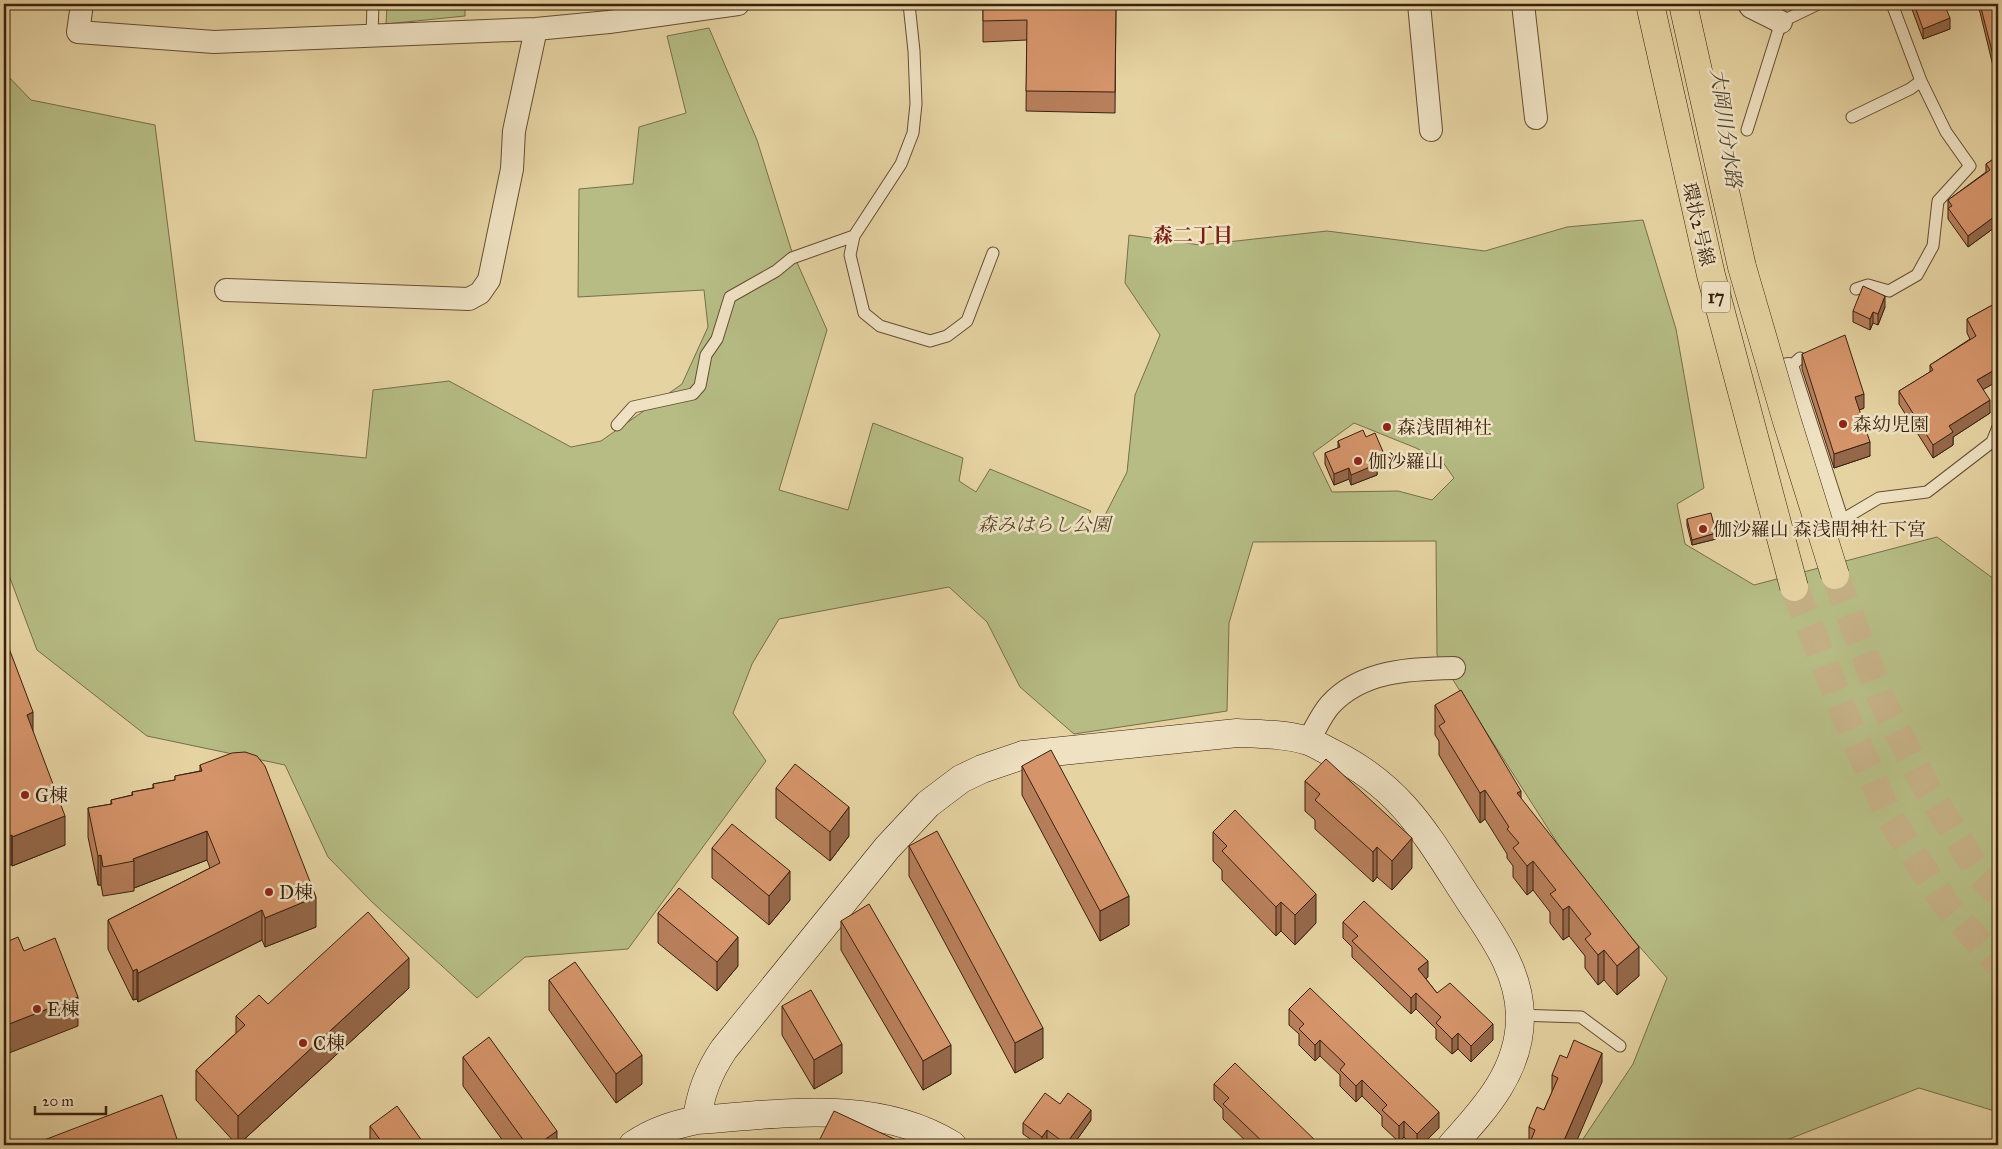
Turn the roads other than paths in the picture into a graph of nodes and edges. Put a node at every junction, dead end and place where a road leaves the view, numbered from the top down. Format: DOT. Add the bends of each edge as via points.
graph roads {
  1 [pos="82,4"];
  2 [pos="373,4"];
  3 [pos="738,4"];
  4 [pos="909,4"];
  5 [pos="1419,4"];
  6 [pos="1523,4"];
  7 [pos="1650,4"];
  8 [pos="1683,4"];
  9 [pos="1750,4"];
  10 [pos="1818,4"];
  11 [pos="1892,4"];
  12 [pos="610,13"];
  13 [pos="1781,22"];
  14 [pos="536,29"];
  15 [pos="372,35"];
  16 [pos="1921,81"];
  17 [pos="1536,118"];
  18 [pos="1852,118"];
  19 [pos="1431,130"];
  20 [pos="1747,130"];
  21 [pos="854,236"];
  22 [pos="993,253"];
  23 [pos="1856,289"];
  24 [pos="226,290"];
  25 [pos="1794,363"];
  26 [pos="617,425"];
  27 [pos="1998,427"];
  28 [pos="1834,524"];
  29 [pos="1835,574"];
  30 [pos="1794,587"];
  31 [pos="1454,668"];
  32 [pos="1308,741"];
  33 [pos="1520,1015"];
  34 [pos="1620,1046"];
  35 [pos="697,1120"];
  36 [pos="647,1141"];
  37 [pos="952,1145"];
  38 [pos="1452,1145"];
  1 -- 15 [label="street" via="78,32 214,42"];
  2 -- 15 [label="lane"];
  3 -- 12 [label="street"];
  4 -- 21 [label="lane" via="916,104 913,133 901,164"];
  5 -- 19 [label="street"];
  6 -- 17 [label="street"];
  7 -- 30 [label="main road, 環状2号線 / 17, bridge" via="1711,275"];
  8 -- 29 [label="main road, 環状2号線 / 17, bridge" via="1742,266"];
  9 -- 13 [label="street"];
  10 -- 13 [label="lane"];
  11 -- 16 [label="lane"];
  12 -- 14 [label="street"];
  13 -- 20 [label="lane"];
  14 -- 15 [label="street"];
  14 -- 24 [label="street" via="514,131 512,169 489,280 480,293 469,299"];
  16 -- 18 [label="lane"];
  16 -- 23 [label="lane" via="1946,132 1970,166 1938,201 1933,246 1917,275 1889,291 1868,285"];
  21 -- 22 [label="lane" via="850,255 864,314 880,326 930,341 947,336 967,321"];
  21 -- 26 [label="lane" via="792,258 730,297 717,339 706,355 700,386 693,394 633,407"];
  25 -- 28 [label="street"];
  27 -- 28 [label="lane" via="1992,442 1927,492 1880,498"];
  31 -- 32 [label="street" via="1400,671 1365,680 1328,706"];
  32 -- 33 [label="street" via="1354,764 1386,786 1408,810 1500,947 1510,967"];
  32 -- 35 [label="street" via="1269,734 1185,737 1023,755 961,779 928,804 887,848 724,1049 700,1097"];
  33 -- 34 [label="lane" via="1581,1017"];
  33 -- 38 [label="street" via="1518,1043 1496,1094"];
  35 -- 36 [label="street" via="673,1125"];
  35 -- 37 [label="street" via="853,1113 894,1119 931,1132"];
}
